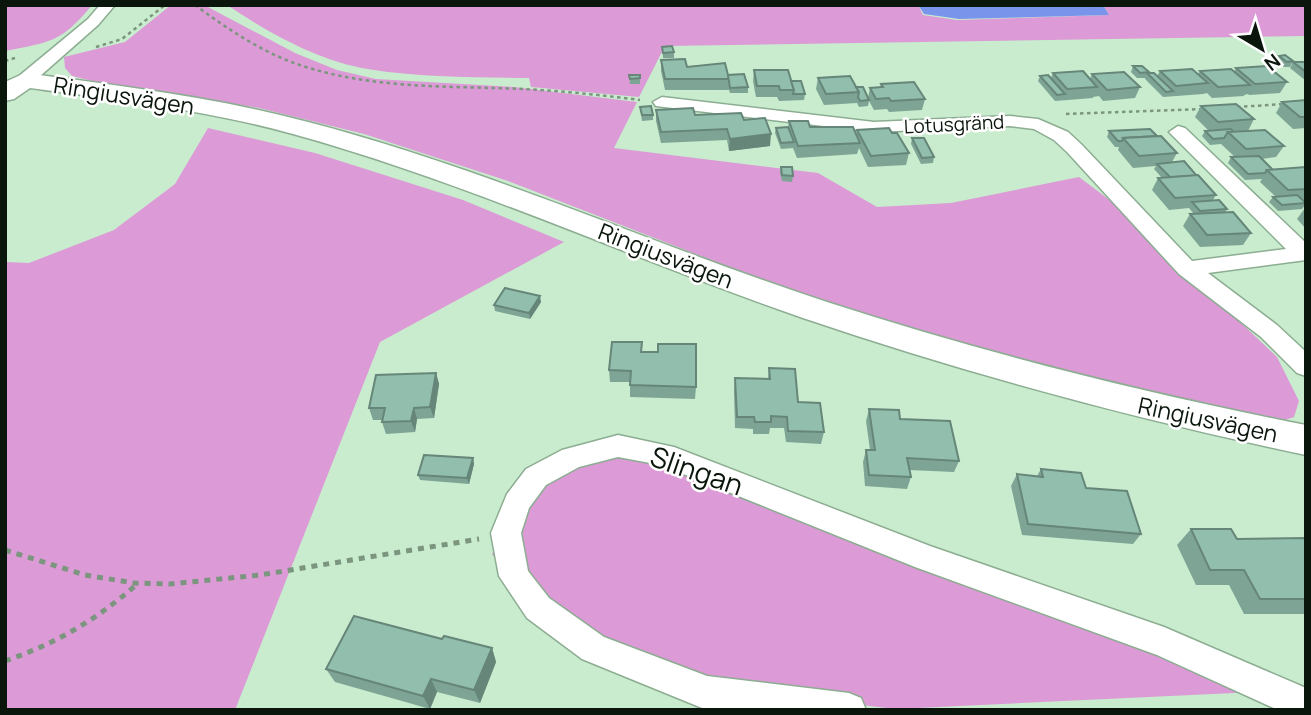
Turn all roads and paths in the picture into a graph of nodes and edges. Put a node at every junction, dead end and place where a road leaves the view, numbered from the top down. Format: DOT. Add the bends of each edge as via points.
graph roads {
  1 [pos="108,5"];
  2 [pos="195,5"];
  3 [pos="15,87"];
  4 [pos="662,102"];
  5 [pos="1292,103"];
  6 [pos="1236,107"];
  7 [pos="1208,108"];
  8 [pos="1026,122"];
  9 [pos="1178,132"];
  10 [pos="1304,253"];
  11 [pos="1187,269"];
  12 [pos="1306,368"];
  13 [pos="1306,440"];
  14 [pos="506,533"];
  15 [pos="5,550"];
  16 [pos="137,583"];
  17 [pos="5,661"];
  18 [pos="1306,705"];
  19 [pos="849,710"];
  1 -- 3 [label="street"];
  2 -- 4 [label="path" via="271,53 342,76"];
  3 -- 13 [label="street, Ringiusvägen" via="172,102 298,127 401,156 871,329 1047,382"];
  4 -- 8 [label="street, Lotusgränd" via="874,127"];
  5 -- 6 [label="path"];
  7 -- 8 [label="path" via="1074,113"];
  8 -- 11 [label="street, Lotusgränd" via="1061,136"];
  9 -- 10 [label="street"];
  10 -- 11 [label="street"];
  11 -- 12 [label="street, Lotusgränd" via="1269,331"];
  14 -- 16 [label="path" via="248,576"];
  14 -- 18 [label="street, Slingan" via="517,503 537,477 572,458 618,446 664,454 926,558 1164,642"];
  14 -- 19 [label="street" via="514,576 538,608 593,648 707,693"];
  15 -- 16 [label="path" via="42,565"];
  16 -- 17 [label="path" via="76,631"];
}
